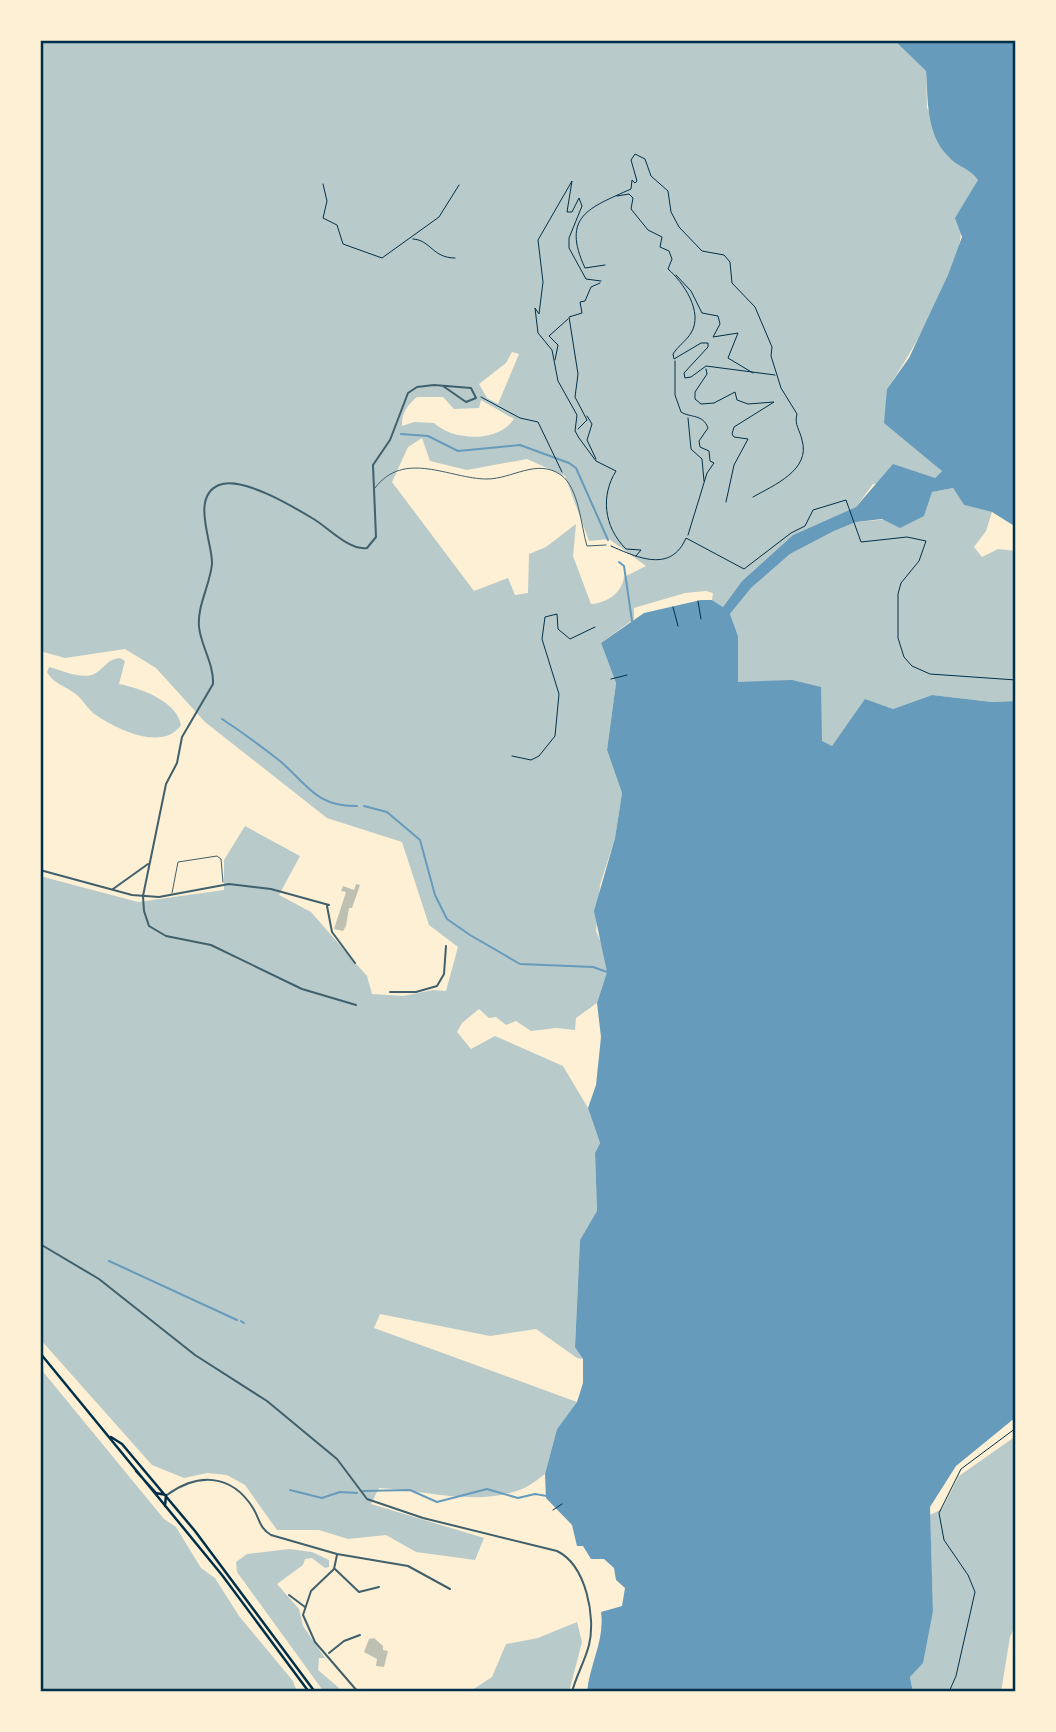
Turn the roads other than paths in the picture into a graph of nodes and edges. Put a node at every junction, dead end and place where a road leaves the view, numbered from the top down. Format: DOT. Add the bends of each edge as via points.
graph roads {
  1 [pos="443,386"];
  2 [pos="375,488"];
  3 [pos="606,545"];
  4 [pos="149,863"];
  5 [pos="40,870"];
  6 [pos="223,885"];
  7 [pos="110,891"];
  8 [pos="172,895"];
  9 [pos="143,896"];
  10 [pos="446,946"];
  11 [pos="355,964"];
  12 [pos="390,992"];
  13 [pos="356,1004"];
  14 [pos="40,1244"];
  15 [pos="40,1353"];
  16 [pos="109,1435"];
  17 [pos="133,1469"];
  18 [pos="166,1495"];
  19 [pos="167,1509"];
  20 [pos="337,1554"];
  21 [pos="334,1569"];
  22 [pos="379,1587"];
  23 [pos="450,1589"];
  24 [pos="289,1595"];
  25 [pos="306,1608"];
  26 [pos="360,1634"];
  27 [pos="328,1654"];
  28 [pos="309,1692"];
  29 [pos="316,1692"];
  30 [pos="358,1692"];
  31 [pos="572,1692"];
  1 -- 1 [label="street" via="461,386 476,395 466,402"];
  1 -- 2 [label="street" via="417,387 408,393 390,439 373,464"];
  2 -- 3 [label="lane" via="388,476 414,467 491,479 545,469 564,477 575,498 587,545"];
  2 -- 4 [label="street" via="376,537 362,549 250,486 226,483 209,494 205,517 212,563 199,628 213,684 187,727 166,784"];
  4 -- 7 [label="street"];
  4 -- 9 [label="street"];
  5 -- 7 [label="street"];
  6 -- 8 [label="street"];
  6 -- 8 [label="lane" via="221,859 213,855 178,862"];
  6 -- 11 [label="street" via="271,890 328,905 332,932"];
  7 -- 9 [label="street"];
  8 -- 9 [label="street"];
  9 -- 13 [label="street" via="149,926 166,936 211,944 302,989"];
  10 -- 12 [label="street" via="444,974 437,986"];
  14 -- 31 [label="street" via="99,1279 195,1355 283,1413 337,1459 367,1499 568,1557 584,1588 590,1613 590,1643"];
  15 -- 16 [label="main road"];
  16 -- 17 [label="main road"];
  16 -- 18 [label="main road"];
  17 -- 18 [label="main road" via="156,1493"];
  17 -- 19 [label="main road"];
  18 -- 19 [label="main road"];
  18 -- 20 [label="street" via="186,1481 224,1483 242,1494 262,1529 271,1535"];
  18 -- 29 [label="main road"];
  19 -- 28 [label="main road"];
  20 -- 21 [label="street"];
  20 -- 23 [label="street" via="408,1566"];
  21 -- 22 [label="street" via="359,1592"];
  21 -- 25 [label="street" via="311,1591"];
  24 -- 25 [label="street"];
  25 -- 27 [label="street" via="303,1615 316,1642"];
  26 -- 27 [label="street"];
  27 -- 30 [label="street"];
}
